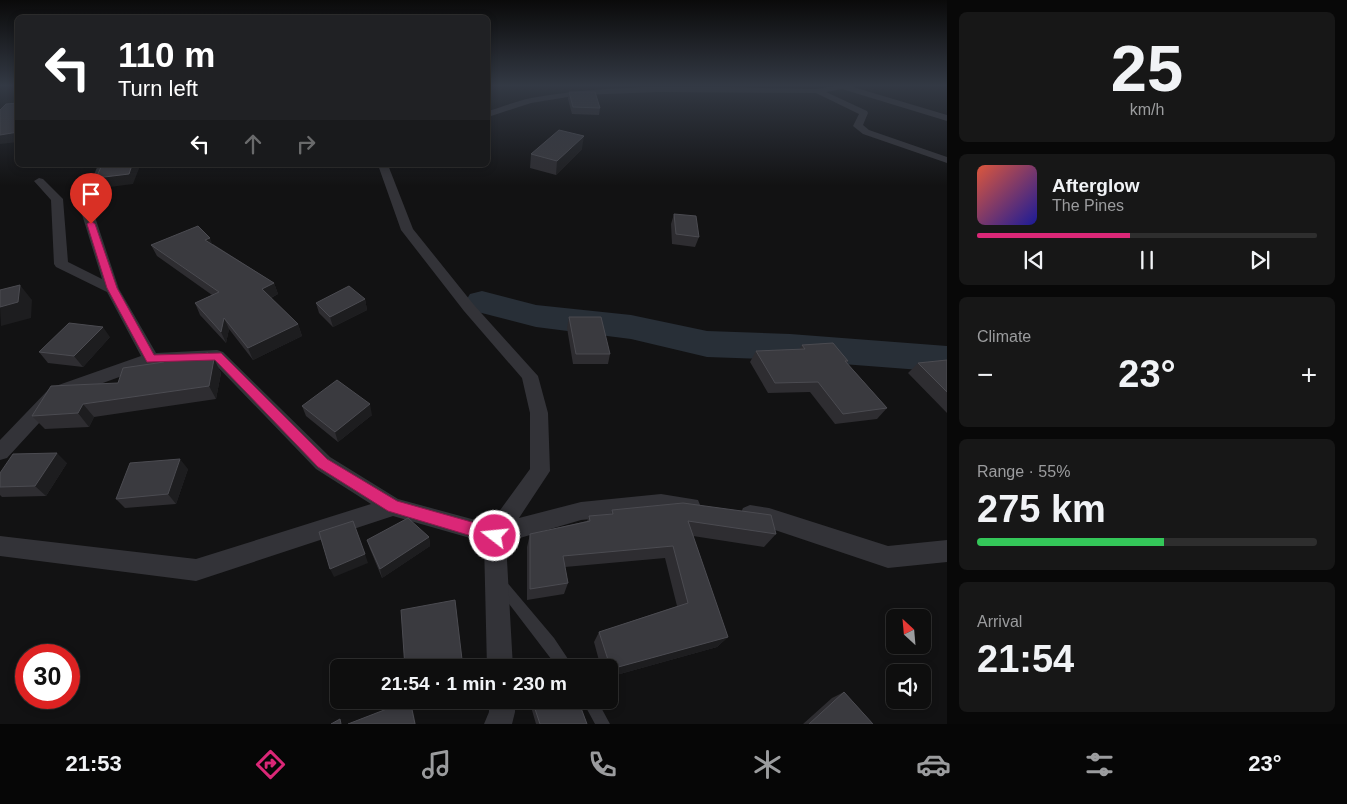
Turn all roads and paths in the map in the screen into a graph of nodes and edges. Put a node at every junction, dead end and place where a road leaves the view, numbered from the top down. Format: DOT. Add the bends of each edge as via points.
graph roads {
  1 [pos="861,119"];
  2 [pos="947,160"];
  3 [pos="102,167"];
  4 [pos="384,167"];
  5 [pos="39,181"];
  6 [pos="112,288"];
  7 [pos="151,360"];
  8 [pos="0,452"];
  9 [pos="393,506"];
  10 [pos="495,536"];
  11 [pos="0,546"];
  12 [pos="947,552"];
  13 [pos="496,578"];
  14 [pos="500,659"];
  15 [pos="561,659"];
  16 [pos="502,709"];
  17 [pos="594,709"];
  18 [pos="498,724"];
  19 [pos="603,724"];
  1 -- 2 [label="street" via="858,126 866,132"];
  3 -- 6 [label="street" via="86,208"];
  4 -- 10 [label="street" via="407,230 469,308 530,376 539,413 540,471"];
  5 -- 6 [label="street" via="57,199 61,264"];
  6 -- 7 [label="street"];
  7 -- 8 [label="street" via="56,393"];
  7 -- 9 [label="street" via="217,356 323,463"];
  9 -- 10 [label="street"];
  9 -- 11 [label="street" via="196,570"];
  10 -- 12 [label="street" via="581,511 661,503 769,518 888,556"];
  10 -- 13 [label="street"];
  13 -- 14 [label="street"];
  13 -- 15 [label="lane"];
  16 -- 18 [label="street"];
  17 -- 19 [label="lane"];
}
